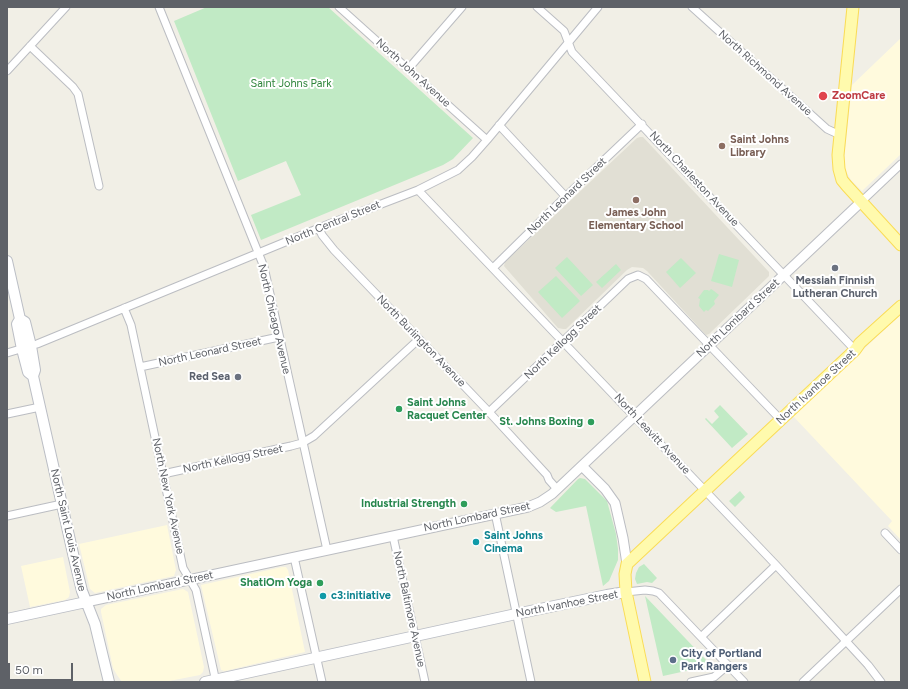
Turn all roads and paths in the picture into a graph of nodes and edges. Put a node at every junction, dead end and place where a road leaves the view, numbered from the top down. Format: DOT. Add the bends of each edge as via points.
graph roads {
  1 [pos="66,7"];
  2 [pos="159,7"];
  3 [pos="339,7"];
  4 [pos="462,7"];
  5 [pos="537,7"];
  6 [pos="598,7"];
  7 [pos="692,7"];
  8 [pos="853,7"];
  9 [pos="568,42"];
  10 [pos="30,46"];
  11 [pos="408,68"];
  12 [pos="7,71"];
  13 [pos="642,124"];
  14 [pos="500,125"];
  15 [pos="840,135"];
  16 [pos="487,140"];
  17 [pos="901,164"];
  18 [pos="99,186"];
  19 [pos="418,190"];
  20 [pos="566,197"];
  21 [pos="860,202"];
  22 [pos="319,228"];
  23 [pos="901,245"];
  24 [pos="258,254"];
  25 [pos="7,261"];
  26 [pos="493,268"];
  27 [pos="784,275"];
  28 [pos="901,306"];
  29 [pos="124,308"];
  30 [pos="280,337"];
  31 [pos="419,339"];
  32 [pos="563,341"];
  33 [pos="709,345"];
  34 [pos="27,347"];
  35 [pos="855,350"];
  36 [pos="7,353"];
  37 [pos="140,366"];
  38 [pos="40,407"];
  39 [pos="489,412"];
  40 [pos="7,414"];
  41 [pos="634,416"];
  42 [pos="781,420"];
  43 [pos="302,442"];
  44 [pos="582,466"];
  45 [pos="163,474"];
  46 [pos="557,489"];
  47 [pos="705,491"];
  48 [pos="62,504"];
  49 [pos="495,513"];
  50 [pos="7,516"];
  51 [pos="885,533"];
  52 [pos="393,536"];
  53 [pos="327,550"];
  54 [pos="901,550"];
  55 [pos="294,557"];
  56 [pos="627,564"];
  57 [pos="776,565"];
  58 [pos="190,580"];
  59 [pos="901,589"];
  60 [pos="626,592"];
  61 [pos="86,602"];
  62 [pos="516,614"];
  63 [pos="7,619"];
  64 [pos="416,636"];
  65 [pos="701,637"];
  66 [pos="846,641"];
  67 [pos="316,657"];
  68 [pos="728,665"];
  69 [pos="212,681"];
  70 [pos="109,682"];
  71 [pos="322,682"];
  72 [pos="425,682"];
  73 [pos="531,682"];
  74 [pos="645,682"];
  75 [pos="691,682"];
  76 [pos="744,682"];
  77 [pos="803,682"];
  78 [pos="881,682"];
  1 -- 10 [label="street"];
  2 -- 24 [label="street, North Chicago Avenue"];
  3 -- 11 [label="street, North John Avenue"];
  4 -- 11 [label="street"];
  5 -- 9 [label="street, North Charleston Avenue" via="564,32"];
  6 -- 9 [label="street, North Central Street"];
  7 -- 15 [label="street, North Richmond Avenue" via="827,129"];
  8 -- 15 [label="main road"];
  9 -- 13 [label="street, North Charleston Avenue" via="572,52"];
  9 -- 14 [label="street, North Central Street"];
  10 -- 12 [label="street"];
  10 -- 18 [label="street" via="78,94"];
  11 -- 16 [label="street, North John Avenue"];
  13 -- 20 [label="street, North Leonard Street"];
  13 -- 27 [label="street, North Charleston Avenue"];
  14 -- 16 [label="street, North Central Street"];
  14 -- 20 [label="street"];
  15 -- 21 [label="main road" via="838,155 842,180"];
  16 -- 19 [label="street, North Central Street" via="458,170"];
  17 -- 21 [label="street"];
  19 -- 22 [label="street, North Central Street"];
  19 -- 26 [label="street, North Leavitt Avenue"];
  20 -- 26 [label="street, North Leonard Street"];
  21 -- 23 [label="main road"];
  21 -- 27 [label="street, North Lombard Street"];
  22 -- 24 [label="street, North Central Street"];
  22 -- 31 [label="street, North Burlington Avenue" via="334,250"];
  24 -- 29 [label="street, North Central Street"];
  24 -- 30 [label="street, North Chicago Avenue" via="264,268"];
  25 -- 34 [label="main road, North Saint Louis Avenue" via="20,319 17,324"];
  26 -- 32 [label="street, North Leavitt Avenue"];
  27 -- 33 [label="street, North Lombard Street"];
  27 -- 35 [label="street, North Charleston Avenue"];
  28 -- 35 [label="main road, North Ivanhoe Street"];
  29 -- 34 [label="street, North Central Street"];
  29 -- 37 [label="street, North New York Avenue" via="131,325"];
  30 -- 37 [label="street, North Leonard Street"];
  30 -- 43 [label="street, North Chicago Avenue"];
  31 -- 39 [label="street, North Burlington Avenue"];
  31 -- 43 [label="street" via="314,436"];
  32 -- 33 [label="street, North Kellogg Street" via="628,279 638,275 646,279"];
  32 -- 39 [label="street, North Kellogg Street"];
  32 -- 41 [label="street, North Leavitt Avenue"];
  33 -- 41 [label="street, North Lombard Street"];
  33 -- 42 [label="street"];
  34 -- 36 [label="street, North Central Street"];
  34 -- 38 [label="main road, North Saint Louis Avenue" via="28,372 33,376"];
  35 -- 42 [label="main road, North Ivanhoe Street"];
  37 -- 45 [label="street, North New York Avenue"];
  38 -- 40 [label="street"];
  38 -- 48 [label="main road, North Saint Louis Avenue"];
  39 -- 46 [label="street, North Burlington Avenue"];
  41 -- 44 [label="street, North Lombard Street"];
  41 -- 47 [label="street, North Leavitt Avenue"];
  42 -- 47 [label="main road, North Ivanhoe Street"];
  43 -- 45 [label="street, North Kellogg Street"];
  43 -- 53 [label="street, North Chicago Avenue"];
  44 -- 46 [label="street, North Lombard Street"];
  44 -- 56 [label="street" via="615,503"];
  45 -- 58 [label="street, North New York Avenue" via="183,568"];
  46 -- 49 [label="street, North Lombard Street" via="535,504"];
  47 -- 56 [label="main road, North Ivanhoe Street"];
  47 -- 57 [label="street, North Leavitt Avenue"];
  48 -- 50 [label="street"];
  48 -- 61 [label="main road, North Saint Louis Avenue"];
  49 -- 52 [label="street, North Lombard Street"];
  49 -- 62 [label="street"];
  51 -- 54 [label="street"];
  52 -- 53 [label="street, North Lombard Street"];
  52 -- 64 [label="street, North Baltimore Avenue"];
  53 -- 55 [label="street, North Lombard Street"];
  55 -- 58 [label="street, North Lombard Street"];
  55 -- 67 [label="street"];
  56 -- 60 [label="main road, North Ivanhoe Street"];
  57 -- 65 [label="street"];
  57 -- 66 [label="street, North Leavitt Avenue"];
  58 -- 61 [label="street, North Lombard Street"];
  58 -- 69 [label="street, North New York Avenue" via="196,590"];
  59 -- 66 [label="street"];
  60 -- 62 [label="main road, North Ivanhoe Street"];
  60 -- 65 [label="street" via="645,590 659,593"];
  60 -- 74 [label="main road"];
  61 -- 63 [label="main road, North Lombard Street"];
  61 -- 70 [label="main road, North Saint Louis Avenue"];
  62 -- 64 [label="main road, North Ivanhoe Street"];
  62 -- 73 [label="street"];
  64 -- 67 [label="main road, North Ivanhoe Street"];
  64 -- 72 [label="street, North Baltimore Avenue"];
  65 -- 68 [label="street"];
  66 -- 77 [label="street"];
  66 -- 78 [label="street, North Leavitt Avenue"];
  67 -- 69 [label="main road, North Ivanhoe Street"];
  67 -- 71 [label="street"];
  68 -- 75 [label="street" via="714,677"];
  68 -- 76 [label="street"];
}
